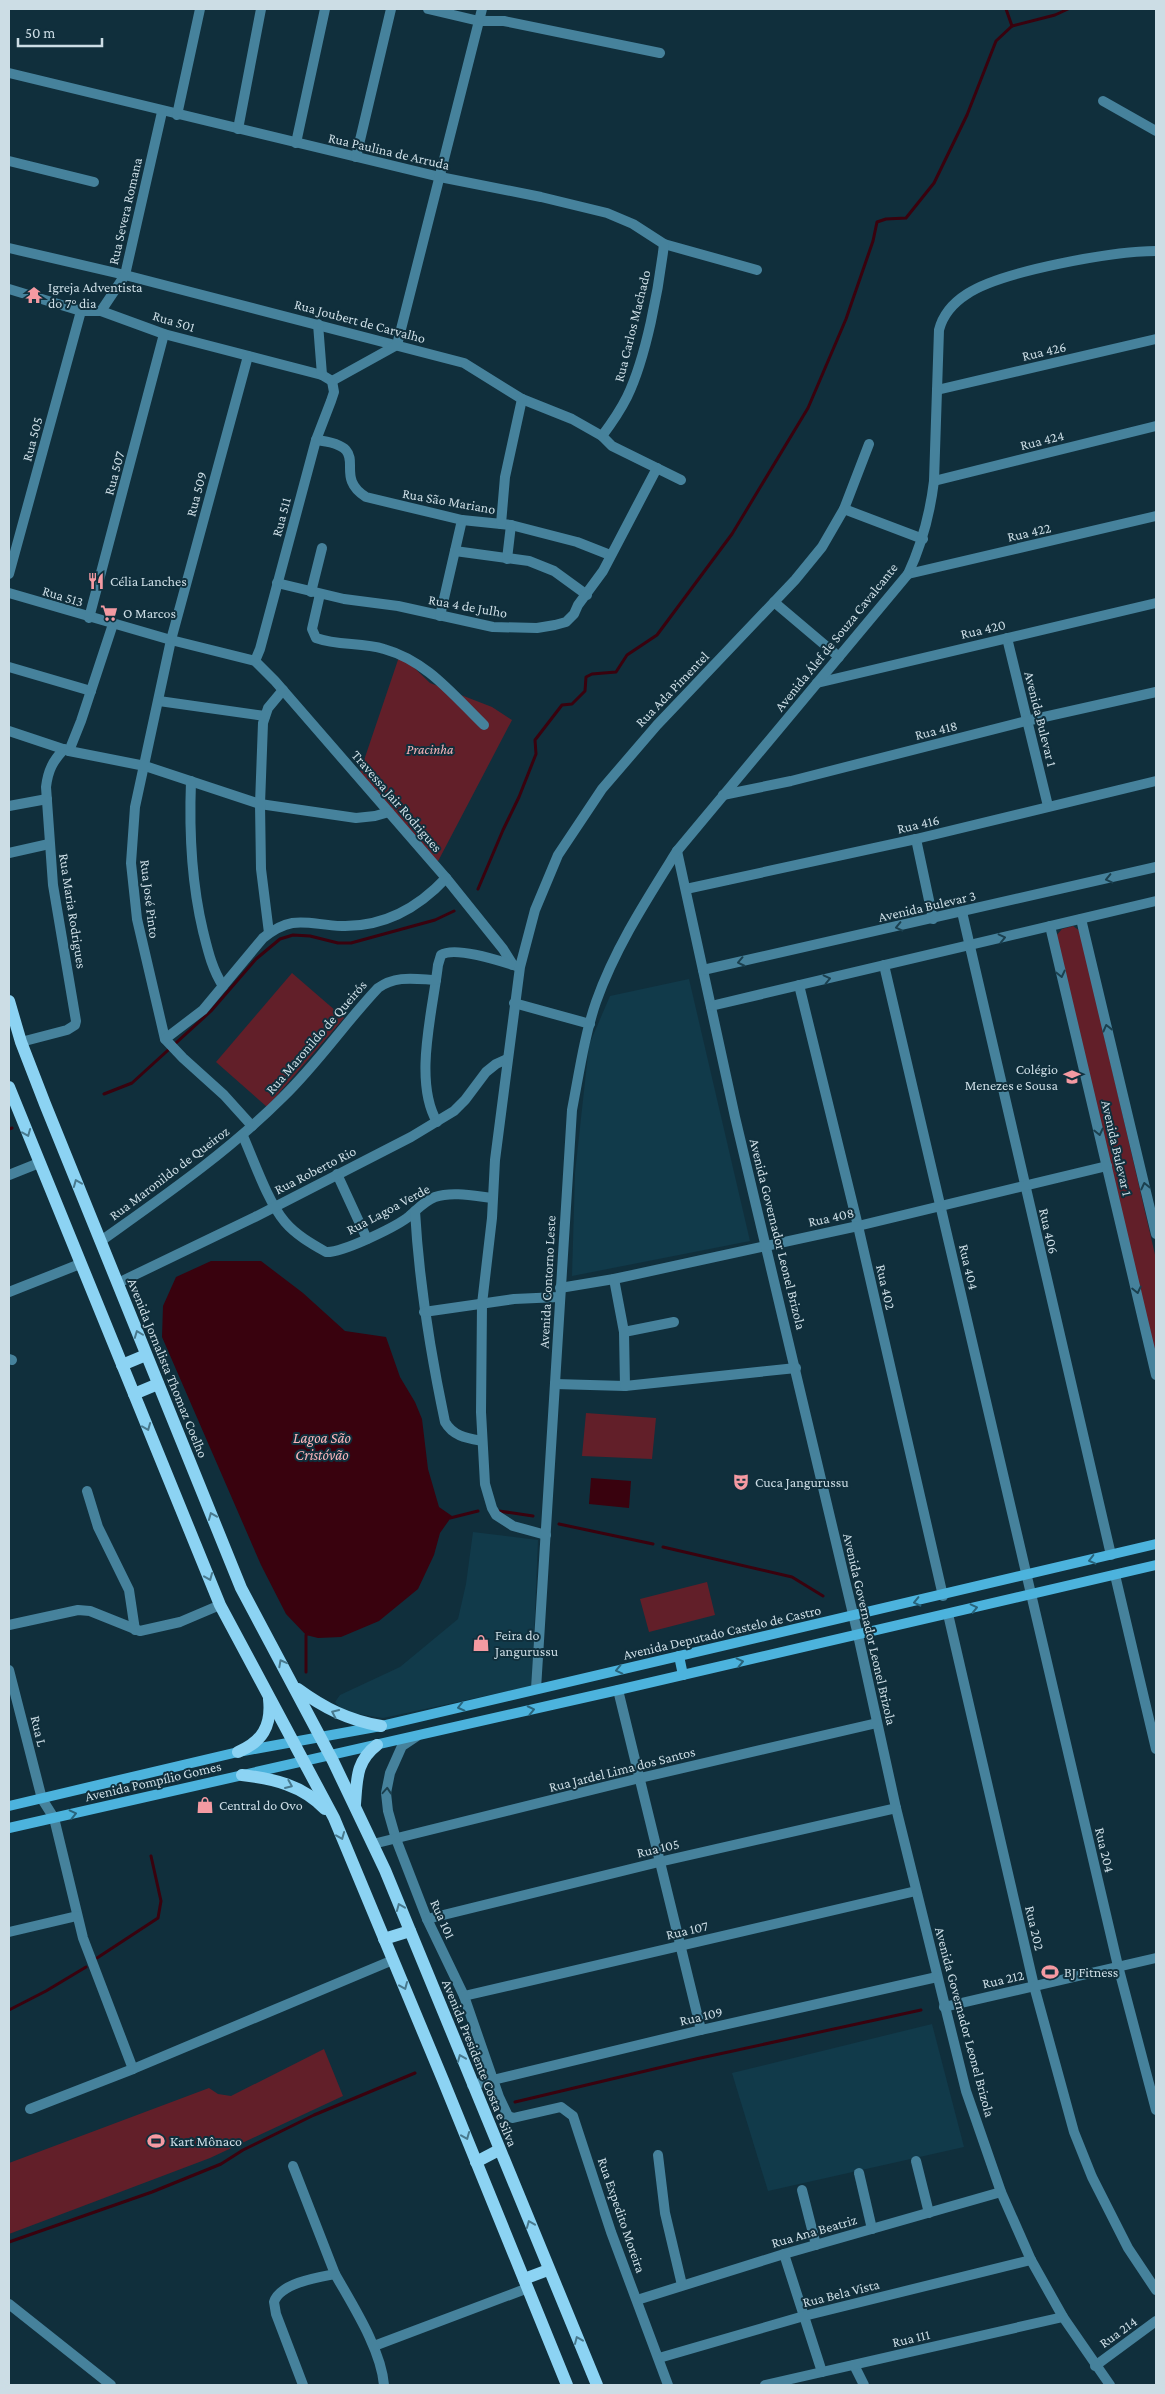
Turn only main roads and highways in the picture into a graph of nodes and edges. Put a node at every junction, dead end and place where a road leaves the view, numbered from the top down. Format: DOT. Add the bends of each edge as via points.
graph roads {
  1 [pos="9,1001"];
  2 [pos="9,1087"];
  3 [pos="146,1354"];
  4 [pos="122,1365"];
  5 [pos="158,1384"];
  6 [pos="134,1394"];
  7 [pos="1156,1544"];
  8 [pos="1156,1565"];
  9 [pos="704,1650"];
  10 [pos="679,1656"];
  11 [pos="709,1669"];
  12 [pos="683,1675"];
  13 [pos="294,1686"];
  14 [pos="268,1697"];
  15 [pos="381,1726"];
  16 [pos="320,1737"];
  17 [pos="293,1742"];
  18 [pos="377,1745"];
  19 [pos="238,1752"];
  20 [pos="330,1756"];
  21 [pos="303,1762"];
  22 [pos="242,1775"];
  23 [pos="354,1804"];
  24 [pos="9,1806"];
  25 [pos="334,1818"];
  26 [pos="9,1828"];
  27 [pos="410,1931"];
  28 [pos="384,1939"];
  29 [pos="499,2150"];
  30 [pos="476,2162"];
  31 [pos="548,2270"];
  32 [pos="526,2284"];
  33 [pos="567,2385"];
  34 [pos="597,2385"];
  3 -- 1 [label="main road, Avenida Jornalista Thomaz Coelho, one-way" via="21,1042"];
  2 -- 4 [label="main road, one-way"];
  3 -- 4 [label="main road"];
  3 -- 5 [label="main road, Avenida Jornalista Thomaz Coelho"];
  4 -- 6 [label="main road"];
  5 -- 6 [label="main road"];
  13 -- 5 [label="main road, Avenida Jornalista Thomaz Coelho, one-way" via="241,1588"];
  6 -- 14 [label="main road, one-way" via="220,1604"];
  7 -- 9 [label="main road, Avenida Deputado Castelo de Castro, one-way"];
  11 -- 8 [label="main road, one-way"];
  9 -- 10 [label="main road, Avenida Deputado Castelo de Castro"];
  9 -- 11 [label="main road"];
  10 -- 12 [label="main road"];
  10 -- 15 [label="main road, Avenida Deputado Castelo de Castro, one-way"];
  11 -- 12 [label="main road"];
  18 -- 12 [label="main road, one-way"];
  15 -- 13 [label="main road, one-way" via="336,1714"];
  13 -- 16 [label="main road, Avenida Jornalista Thomaz Coelho"];
  14 -- 17 [label="main road"];
  14 -- 19 [label="main road" via="269,1715 264,1731 252,1746"];
  15 -- 16 [label="main road, Avenida Deputado Castelo de Castro"];
  16 -- 17 [label="main road, Avenida Deputado Castelo de Castro"];
  16 -- 20 [label="main road, Avenida Jornalista Thomaz Coelho"];
  17 -- 19 [label="main road, Avenida Pompílio Gomes"];
  17 -- 21 [label="main road"];
  18 -- 20 [label="main road"];
  18 -- 23 [label="main road" via="364,1756"];
  19 -- 24 [label="main road, Avenida Pompílio Gomes"];
  20 -- 21 [label="main road"];
  20 -- 23 [label="main road, Avenida Presidente Costa e Silva"];
  21 -- 22 [label="main road, Avenida Pompílio Gomes"];
  21 -- 25 [label="main road"];
  22 -- 25 [label="main road, one-way" via="288,1783 314,1798"];
  26 -- 22 [label="main road, Avenida Pompílio Gomes, one-way"];
  27 -- 23 [label="main road, Avenida Presidente Costa e Silva, one-way"];
  25 -- 28 [label="main road, one-way"];
  27 -- 28 [label="main road"];
  29 -- 27 [label="main road, Avenida Presidente Costa e Silva, one-way"];
  28 -- 30 [label="main road, one-way"];
  29 -- 30 [label="main road"];
  31 -- 29 [label="main road, Avenida Presidente Costa e Silva, one-way"];
  30 -- 32 [label="main road"];
  31 -- 32 [label="main road"];
  34 -- 31 [label="main road, Avenida Presidente Costa e Silva, one-way"];
  32 -- 33 [label="main road"];
}
